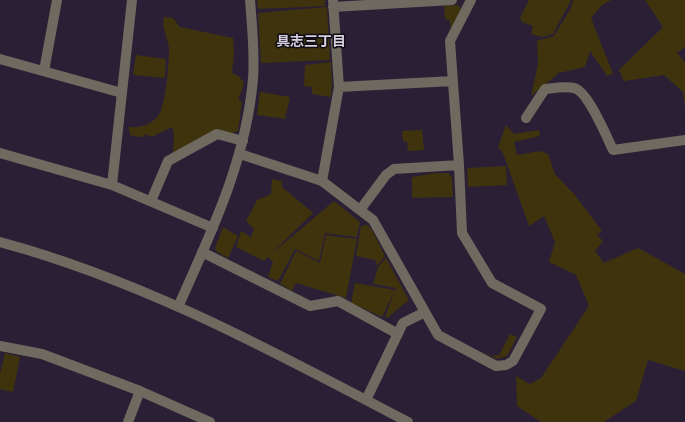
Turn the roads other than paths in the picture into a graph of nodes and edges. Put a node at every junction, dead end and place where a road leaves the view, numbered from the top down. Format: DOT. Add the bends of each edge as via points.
graph roads {
  1 [pos="57,0"];
  2 [pos="132,0"];
  3 [pos="250,0"];
  4 [pos="452,0"];
  5 [pos="471,0"];
  6 [pos="333,4"];
  7 [pos="0,59"];
  8 [pos="44,71"];
  9 [pos="453,81"];
  10 [pos="339,87"];
  11 [pos="122,93"];
  12 [pos="526,118"];
  13 [pos="685,140"];
  14 [pos="243,141"];
  15 [pos="0,153"];
  16 [pos="240,154"];
  17 [pos="459,165"];
  18 [pos="322,181"];
  19 [pos="112,185"];
  20 [pos="151,201"];
  21 [pos="360,210"];
  22 [pos="213,228"];
  23 [pos="0,242"];
  24 [pos="202,252"];
  25 [pos="178,307"];
  26 [pos="425,312"];
  27 [pos="398,334"];
  28 [pos="0,346"];
  29 [pos="140,391"];
  30 [pos="366,400"];
  31 [pos="128,422"];
  32 [pos="210,422"];
  33 [pos="408,422"];
  1 -- 8 [label="street"];
  2 -- 11 [label="street"];
  3 -- 14 [label="street" via="253,78"];
  4 -- 6 [label="street"];
  5 -- 9 [label="street" via="450,41"];
  6 -- 10 [label="street"];
  7 -- 8 [label="street"];
  8 -- 11 [label="street"];
  9 -- 10 [label="street"];
  9 -- 17 [label="street"];
  10 -- 18 [label="street"];
  11 -- 19 [label="street"];
  12 -- 13 [label="street" via="545,89 574,88 581,91 613,150"];
  14 -- 16 [label="street"];
  14 -- 20 [label="street" via="217,134 168,161"];
  15 -- 19 [label="street"];
  16 -- 18 [label="street"];
  16 -- 22 [label="street"];
  17 -- 21 [label="street" via="394,169 386,175"];
  17 -- 26 [label="street" via="462,233 492,283 541,309 513,362 496,366 438,335"];
  18 -- 21 [label="street"];
  19 -- 20 [label="street"];
  20 -- 22 [label="street"];
  21 -- 26 [label="street" via="373,220"];
  22 -- 24 [label="street"];
  23 -- 25 [label="street" via="85,268"];
  24 -- 25 [label="street"];
  24 -- 27 [label="street" via="310,306 338,301"];
  25 -- 30 [label="street" via="248,339"];
  26 -- 27 [label="street" via="403,323"];
  27 -- 30 [label="street"];
  28 -- 29 [label="street" via="42,354"];
  29 -- 31 [label="street"];
  29 -- 32 [label="street"];
  30 -- 33 [label="street"];
}
